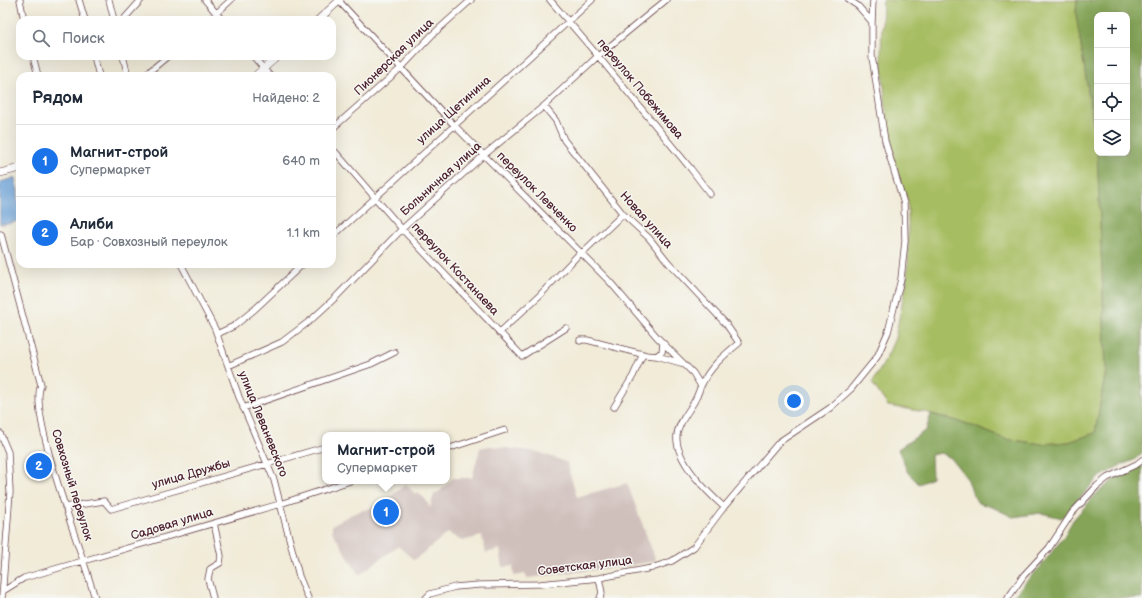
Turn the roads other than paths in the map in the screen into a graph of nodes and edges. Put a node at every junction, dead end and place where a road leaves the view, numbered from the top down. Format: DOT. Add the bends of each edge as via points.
graph roads {
  1 [pos="20,0"];
  2 [pos="79,0"];
  3 [pos="109,0"];
  4 [pos="141,0"];
  5 [pos="204,0"];
  6 [pos="231,0"];
  7 [pos="339,0"];
  8 [pos="471,0"];
  9 [pos="550,0"];
  10 [pos="592,0"];
  11 [pos="666,0"];
  12 [pos="849,0"];
  13 [pos="873,0"];
  14 [pos="216,13"];
  15 [pos="23,16"];
  16 [pos="84,16"];
  17 [pos="113,16"];
  18 [pos="127,16"];
  19 [pos="213,16"];
  20 [pos="219,16"];
  21 [pos="322,16"];
  22 [pos="567,22"];
  23 [pos="872,22"];
  24 [pos="598,56"];
  25 [pos="34,60"];
  26 [pos="95,60"];
  27 [pos="124,60"];
  28 [pos="163,60"];
  29 [pos="255,60"];
  30 [pos="273,60"];
  31 [pos="401,68"];
  32 [pos="263,69"];
  33 [pos="37,72"];
  34 [pos="97,72"];
  35 [pos="127,72"];
  36 [pos="149,72"];
  37 [pos="260,72"];
  38 [pos="266,72"];
  39 [pos="544,106"];
  40 [pos="336,125"];
  41 [pos="454,125"];
  42 [pos="336,153"];
  43 [pos="484,155"];
  44 [pos="16,169"];
  45 [pos="0,173"];
  46 [pos="710,194"];
  47 [pos="374,198"];
  48 [pos="623,214"];
  49 [pos="402,229"];
  50 [pos="336,233"];
  51 [pos="0,234"];
  52 [pos="582,253"];
  53 [pos="183,268"];
  54 [pos="299,268"];
  55 [pos="566,328"];
  56 [pos="499,333"];
  57 [pos="217,334"];
  58 [pos="580,341"];
  59 [pos="663,343"];
  60 [pos="395,352"];
  61 [pos="643,354"];
  62 [pos="656,356"];
  63 [pos="683,364"];
  64 [pos="228,366"];
  65 [pos="701,386"];
  66 [pos="614,407"];
  67 [pos="243,408"];
  68 [pos="505,430"];
  69 [pos="0,434"];
  70 [pos="322,448"];
  71 [pos="450,448"];
  72 [pos="1142,460"];
  73 [pos="267,463"];
  74 [pos="341,484"];
  75 [pos="280,504"];
  76 [pos="65,506"];
  77 [pos="724,507"];
  78 [pos="214,523"];
  79 [pos="84,562"];
  80 [pos="599,578"];
  81 [pos="3,590"];
  82 [pos="2,598"];
  83 [pos="94,598"];
  84 [pos="213,598"];
  85 [pos="308,598"];
  86 [pos="426,598"];
  87 [pos="600,598"];
  88 [pos="1008,598"];
  1 -- 15 [label="street"];
  2 -- 16 [label="street"];
  3 -- 17 [label="street"];
  4 -- 18 [label="street"];
  5 -- 14 [label="street"];
  6 -- 14 [label="street"];
  7 -- 21 [label="main road"];
  7 -- 31 [label="street, переулок Левченко"];
  8 -- 31 [label="street, Пионерская улица" via="432,35"];
  9 -- 22 [label="street, переулок Побежимова"];
  10 -- 22 [label="street, улица Щетинина"];
  11 -- 24 [label="street, Больничная улица"];
  12 -- 23 [label="street"];
  13 -- 23 [label="street, Советская улица"];
  14 -- 19 [label="street"];
  14 -- 20 [label="street"];
  22 -- 24 [label="street, переулок Побежимова"];
  22 -- 41 [label="street, улица Щетинина"];
  23 -- 77 [label="street, Советская улица" via="872,57 885,141 904,204 905,241 901,279 888,332 877,357 851,389 830,408 779,442"];
  24 -- 39 [label="street, Больничная улица"];
  24 -- 46 [label="street, переулок Побежимова"];
  25 -- 33 [label="street"];
  26 -- 34 [label="street"];
  27 -- 35 [label="street"];
  28 -- 36 [label="street"];
  29 -- 32 [label="street"];
  30 -- 32 [label="main road"];
  31 -- 40 [label="street, Пионерская улица"];
  31 -- 41 [label="street, переулок Левченко"];
  32 -- 37 [label="main road"];
  32 -- 38 [label="street"];
  39 -- 43 [label="street, Больничная улица"];
  39 -- 48 [label="street, Новая улица" via="556,121 564,140"];
  41 -- 43 [label="street, переулок Левченко"];
  41 -- 47 [label="street, улица Щетинина"];
  42 -- 47 [label="street, переулок Костанаева"];
  43 -- 49 [label="street, Больничная улица"];
  43 -- 52 [label="street, переулок Левченко"];
  44 -- 45 [label="main road"];
  47 -- 49 [label="street, переулок Костанаева"];
  47 -- 50 [label="street, улица Щетинина"];
  48 -- 52 [label="street, переулок Костанаева"];
  48 -- 65 [label="street, Новая улица" via="649,238 726,324 739,343 712,366"];
  49 -- 56 [label="street, переулок Костанаева"];
  49 -- 64 [label="street, Больничная улица" via="311,320 282,342"];
  51 -- 76 [label="street, Совхозный переулок" via="41,386 38,399 44,434"];
  52 -- 56 [label="street, переулок Костанаева"];
  52 -- 59 [label="street, переулок Левченко"];
  53 -- 57 [label="street, улица Леваневского"];
  54 -- 57 [label="street" via="234,326"];
  55 -- 56 [label="street, переулок Костанаева" via="522,356"];
  57 -- 64 [label="street, улица Леваневского"];
  58 -- 61 [label="street" via="587,340"];
  59 -- 62 [label="street" via="662,352"];
  59 -- 63 [label="street, переулок Левченко"];
  60 -- 67 [label="street" via="371,364"];
  61 -- 62 [label="street"];
  61 -- 66 [label="street"];
  62 -- 63 [label="street"];
  63 -- 65 [label="street, переулок Левченко"];
  64 -- 67 [label="street, улица Леваневского"];
  65 -- 77 [label="street" via="677,434 677,447 700,482"];
  67 -- 73 [label="street, улица Леваневского"];
  68 -- 71 [label="street"];
  69 -- 81 [label="street" via="8,452 10,492"];
  70 -- 73 [label="street, улица Дружбы"];
  72 -- 88 [label="street" via="1097,486 1072,513 1049,548 1024,575"];
  73 -- 75 [label="street, улица Леваневского"];
  73 -- 76 [label="street, улица Дружбы" via="111,509 104,501"];
  74 -- 75 [label="street, Садовая улица"];
  75 -- 78 [label="street, Садовая улица"];
  75 -- 85 [label="street, улица Леваневского" via="299,576"];
  76 -- 79 [label="street, Совхозный переулок"];
  77 -- 80 [label="street, Советская улица" via="694,547 672,561 652,568"];
  78 -- 79 [label="street, Садовая улица"];
  78 -- 84 [label="street" via="221,556 220,563 210,569 208,579"];
  79 -- 81 [label="street, Садовая улица" via="24,578"];
  79 -- 83 [label="street, Совхозный переулок"];
  80 -- 86 [label="street, Советская улица" via="540,584 467,586 430,594"];
  80 -- 87 [label="street" via="602,593"];
  81 -- 82 [label="street"];
}
